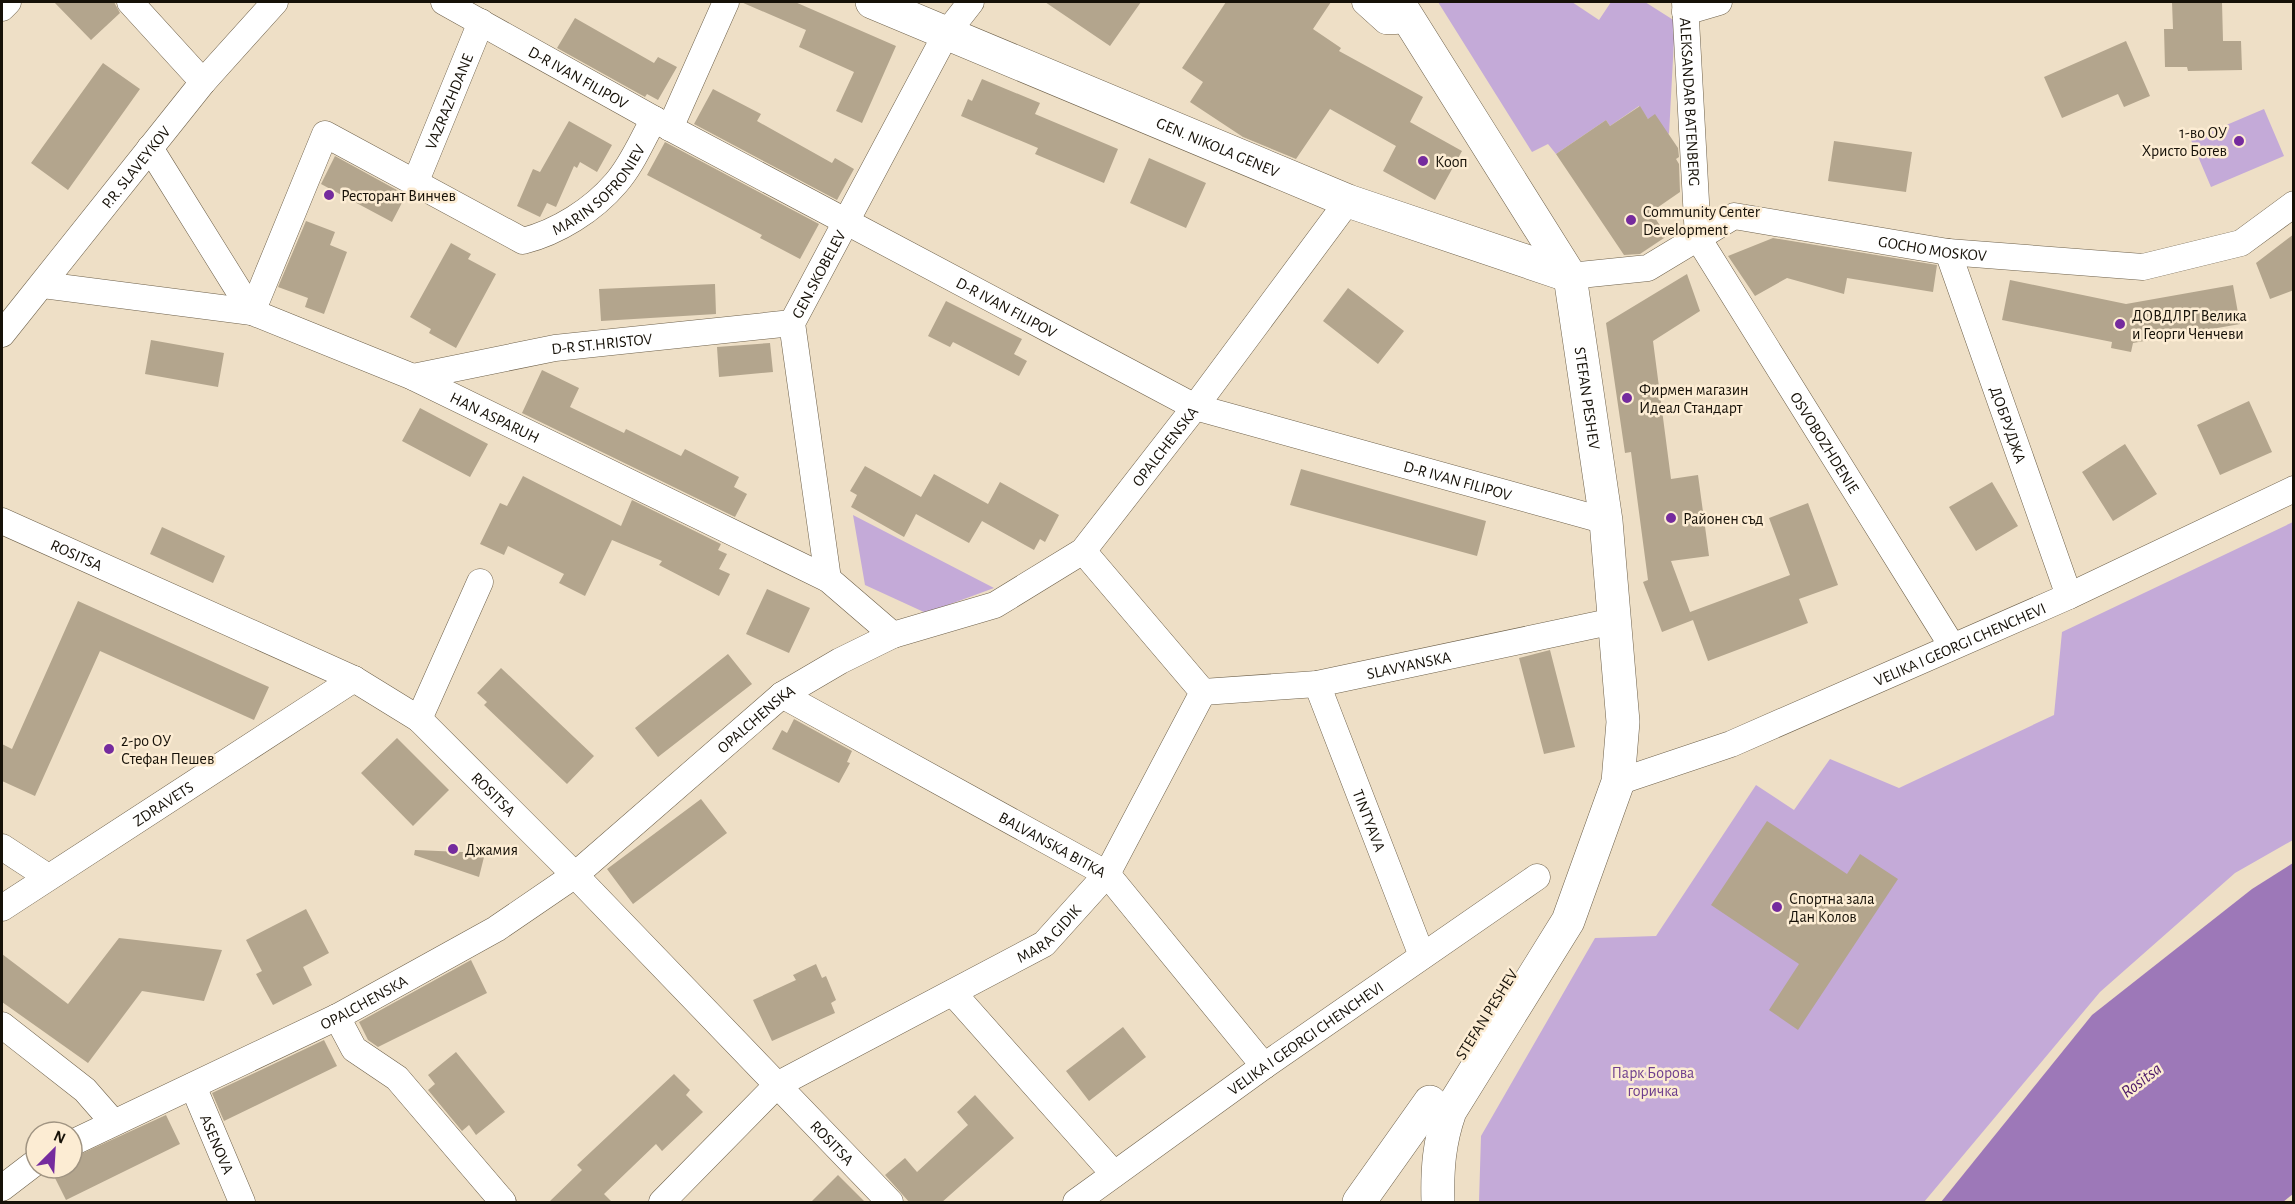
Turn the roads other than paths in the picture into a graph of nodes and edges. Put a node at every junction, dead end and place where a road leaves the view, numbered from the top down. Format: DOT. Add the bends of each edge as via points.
graph roads {
  1 [pos="8,2"];
  2 [pos="130,2"];
  3 [pos="274,2"];
  4 [pos="444,2"];
  5 [pos="726,2"];
  6 [pos="872,2"];
  7 [pos="971,2"];
  8 [pos="1365,2"];
  9 [pos="1719,2"];
  10 [pos="1401,7"];
  11 [pos="1685,7"];
  12 [pos="2,8"];
  13 [pos="481,22"];
  14 [pos="946,34"];
  15 [pos="203,82"];
  16 [pos="662,123"];
  17 [pos="150,148"];
  18 [pos="416,181"];
  19 [pos="1348,201"];
  20 [pos="2294,204"];
  21 [pos="847,222"];
  22 [pos="1698,238"];
  23 [pos="1948,252"];
  24 [pos="1570,276"];
  25 [pos="43,285"];
  26 [pos="252,312"];
  27 [pos="792,323"];
  28 [pos="2,334"];
  29 [pos="413,376"];
  30 [pos="1195,407"];
  31 [pos="2294,489"];
  32 [pos="2,521"];
  33 [pos="1606,521"];
  34 [pos="1083,551"];
  35 [pos="828,579"];
  36 [pos="480,582"];
  37 [pos="2070,596"];
  38 [pos="1614,621"];
  39 [pos="893,635"];
  40 [pos="1952,646"];
  41 [pos="354,679"];
  42 [pos="1317,684"];
  43 [pos="1203,692"];
  44 [pos="783,694"];
  45 [pos="419,719"];
  46 [pos="1618,782"];
  47 [pos="1597,840"];
  48 [pos="2,847"];
  49 [pos="1107,874"];
  50 [pos="574,875"];
  51 [pos="48,876"];
  52 [pos="1537,877"];
  53 [pos="2,908"];
  54 [pos="1422,956"];
  55 [pos="953,993"];
  56 [pos="337,1017"];
  57 [pos="2,1025"];
  58 [pos="1264,1066"];
  59 [pos="777,1085"];
  60 [pos="193,1086"];
  61 [pos="1430,1102"];
  62 [pos="113,1122"];
  63 [pos="84,1137"];
  64 [pos="24,1171"];
  65 [pos="1114,1174"];
  66 [pos="2,1188"];
  67 [pos="242,1203"];
  68 [pos="503,1203"];
  69 [pos="662,1203"];
  70 [pos="890,1203"];
  71 [pos="1076,1203"];
  72 [pos="1359,1203"];
  73 [pos="1415,1203"];
  74 [pos="1438,1203"];
  1 -- 12 [label="street"];
  2 -- 15 [label="street"];
  3 -- 15 [label="street, P.R. SLAVEYKOV"];
  4 -- 13 [label="street, D-R IVAN FILIPOV"];
  5 -- 16 [label="street, MARIN SOFRONIEV"];
  6 -- 14 [label="street, GEN. NIKOLA GENEV"];
  7 -- 14 [label="street, GEN.SKOBELEV"];
  8 -- 10 [label="street" via="1386,21 1395,21"];
  9 -- 11 [label="street"];
  10 -- 24 [label="street, STEFAN PESHEV"];
  11 -- 22 [label="street, ALEKSANDAR BATENBERG"];
  13 -- 16 [label="street, D-R IVAN FILIPOV"];
  13 -- 18 [label="street, VAZRAZHDANE"];
  14 -- 19 [label="street, GEN. NIKOLA GENEV"];
  14 -- 21 [label="street, GEN.SKOBELEV"];
  15 -- 17 [label="street, P.R. SLAVEYKOV"];
  16 -- 18 [label="street, MARIN SOFRONIEV" via="618,182 601,198 544,236 523,241"];
  16 -- 21 [label="street, D-R IVAN FILIPOV"];
  17 -- 25 [label="street, P.R. SLAVEYKOV"];
  17 -- 26 [label="street"];
  18 -- 26 [label="street" via="325,134"];
  19 -- 24 [label="street, GEN. NIKOLA GENEV"];
  19 -- 30 [label="street, OPALCHENSKA"];
  20 -- 23 [label="street, GOCHO MOSKOV" via="2241,243 2143,267"];
  21 -- 27 [label="street, GEN.SKOBELEV"];
  21 -- 30 [label="street, D-R IVAN FILIPOV"];
  22 -- 23 [label="street, GOCHO MOSKOV" via="1734,216"];
  22 -- 24 [label="street, GOCHO MOSKOV" via="1648,268"];
  22 -- 40 [label="street, OSVOBOZHDENIE"];
  23 -- 37 [label="street, ДОБРУДЖА"];
  24 -- 33 [label="street, STEFAN PESHEV"];
  25 -- 26 [label="street, HAN ASPARUH"];
  25 -- 28 [label="street, P.R. SLAVEYKOV"];
  26 -- 29 [label="street, HAN ASPARUH"];
  27 -- 29 [label="street, D-R ST.HRISTOV" via="555,348"];
  27 -- 35 [label="street, GEN.SKOBELEV"];
  29 -- 35 [label="street, HAN ASPARUH"];
  30 -- 33 [label="street, D-R IVAN FILIPOV"];
  30 -- 34 [label="street, OPALCHENSKA"];
  31 -- 37 [label="street, VELIKA I GEORGI CHENCHEVI"];
  32 -- 41 [label="street, ROSITSA"];
  33 -- 38 [label="street, STEFAN PESHEV"];
  34 -- 39 [label="street, OPALCHENSKA" via="995,605"];
  34 -- 43 [label="street"];
  35 -- 39 [label="street, HAN ASPARUH"];
  36 -- 45 [label="street"];
  37 -- 40 [label="street, VELIKA I GEORGI CHENCHEVI"];
  38 -- 42 [label="street, SLAVYANSKA"];
  38 -- 46 [label="street, STEFAN PESHEV" via="1623,722"];
  39 -- 44 [label="street, OPALCHENSKA"];
  40 -- 46 [label="street, VELIKA I GEORGI CHENCHEVI" via="1731,744"];
  41 -- 45 [label="street, ROSITSA"];
  41 -- 51 [label="street, ZDRAVETS"];
  42 -- 43 [label="street, SLAVYANSKA"];
  42 -- 54 [label="street, TINTYAVA"];
  43 -- 49 [label="street, MARA GIDIK"];
  44 -- 49 [label="street, BALVANSKA BITKA"];
  44 -- 50 [label="street, OPALCHENSKA"];
  45 -- 50 [label="street, ROSITSA"];
  46 -- 47 [label="street, STEFAN PESHEV"];
  47 -- 61 [label="street, STEFAN PESHEV"];
  47 -- 74 [label="street, STEFAN PESHEV" via="1568,921 1450,1111 1438,1158"];
  48 -- 51 [label="street"];
  49 -- 55 [label="street, MARA GIDIK" via="1044,944"];
  49 -- 58 [label="street, BALVANSKA BITKA"];
  50 -- 56 [label="street, OPALCHENSKA" via="496,929"];
  50 -- 59 [label="street, ROSITSA"];
  51 -- 53 [label="street, ZDRAVETS"];
  52 -- 54 [label="street, VELIKA I GEORGI CHENCHEVI"];
  54 -- 58 [label="street, VELIKA I GEORGI CHENCHEVI"];
  55 -- 59 [label="street, MARA GIDIK"];
  55 -- 65 [label="street"];
  56 -- 60 [label="street, OPALCHENSKA"];
  56 -- 68 [label="street" via="354,1049 397,1078"];
  57 -- 62 [label="street" via="85,1090"];
  58 -- 65 [label="street, VELIKA I GEORGI CHENCHEVI"];
  59 -- 69 [label="street, MARA GIDIK"];
  59 -- 70 [label="street, ROSITSA"];
  60 -- 62 [label="street, OPALCHENSKA"];
  60 -- 67 [label="street, ASENOVA"];
  61 -- 72 [label="street"];
  61 -- 73 [label="street, STEFAN PESHEV" via="1418,1143"];
  62 -- 63 [label="street, OPALCHENSKA"];
  64 -- 66 [label="street"];
  65 -- 71 [label="street, VELIKA I GEORGI CHENCHEVI"];
}
